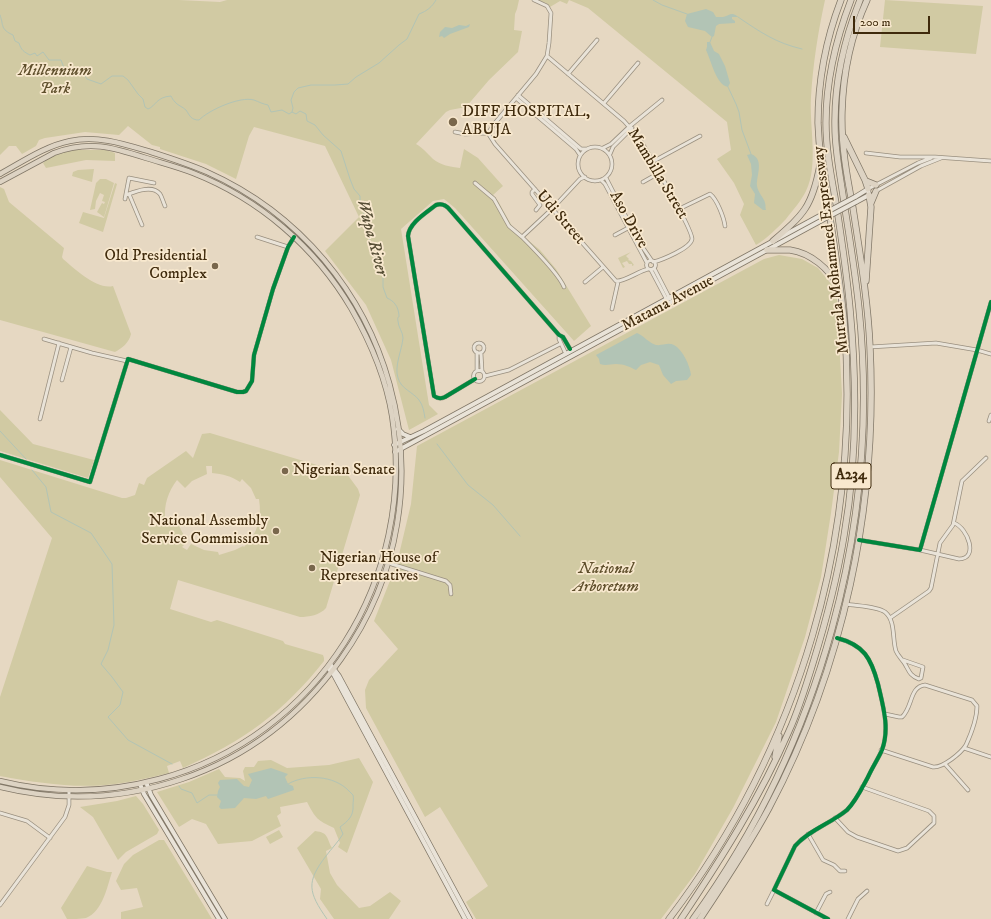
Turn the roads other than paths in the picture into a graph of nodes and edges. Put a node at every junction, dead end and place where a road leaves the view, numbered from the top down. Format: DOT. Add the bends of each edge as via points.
graph roads {
  1 [pos="534,0"];
  2 [pos="841,0"];
  3 [pos="851,0"];
  4 [pos="860,0"];
  5 [pos="867,0"];
  6 [pos="597,40"];
  7 [pos="547,56"];
  8 [pos="638,63"];
  9 [pos="568,74"];
  10 [pos="517,97"];
  11 [pos="662,100"];
  12 [pos="604,103"];
  13 [pos="631,127"];
  14 [pos="455,132"];
  15 [pos="488,133"];
  16 [pos="843,134"];
  17 [pos="700,136"];
  18 [pos="603,148"];
  19 [pos="586,149"];
  20 [pos="866,153"];
  21 [pos="610,154"];
  22 [pos="580,156"];
  23 [pos="935,157"];
  24 [pos="942,157"];
  25 [pos="821,159"];
  26 [pos="991,161"];
  27 [pos="652,162"];
  28 [pos="659,173"];
  29 [pos="0,174"];
  30 [pos="585,177"];
  31 [pos="606,178"];
  32 [pos="601,180"];
  33 [pos="866,181"];
  34 [pos="0,182"];
  35 [pos="643,182"];
  36 [pos="154,183"];
  37 [pos="475,183"];
  38 [pos="876,188"];
  39 [pos="535,189"];
  40 [pos="869,192"];
  41 [pos="127,194"];
  42 [pos="125,199"];
  43 [pos="871,203"];
  44 [pos="165,206"];
  45 [pos="552,209"];
  46 [pos="679,209"];
  47 [pos="536,210"];
  48 [pos="142,225"];
  49 [pos="725,226"];
  50 [pos="628,228"];
  51 [pos="615,235"];
  52 [pos="257,237"];
  53 [pos="294,237"];
  54 [pos="522,237"];
  55 [pos="773,242"];
  56 [pos="288,246"];
  57 [pos="768,250"];
  58 [pos="741,259"];
  59 [pos="660,260"];
  60 [pos="652,261"];
  61 [pos="647,264"];
  62 [pos="743,264"];
  63 [pos="604,267"];
  64 [pos="655,267"];
  65 [pos="649,269"];
  66 [pos="641,270"];
  67 [pos="585,282"];
  68 [pos="618,282"];
  69 [pos="564,287"];
  70 [pos="840,289"];
  71 [pos="865,291"];
  72 [pos="668,298"];
  73 [pos="991,302"];
  74 [pos="670,303"];
  75 [pos="612,309"];
  76 [pos="560,335"];
  77 [pos="44,339"];
  78 [pos="59,342"];
  79 [pos="560,344"];
  80 [pos="71,347"];
  81 [pos="870,347"];
  82 [pos="570,349"];
  83 [pos="976,350"];
  84 [pos="477,352"];
  85 [pos="564,352"];
  86 [pos="481,353"];
  87 [pos="991,354"];
  88 [pos="127,361"];
  89 [pos="540,367"];
  90 [pos="477,371"];
  91 [pos="482,371"];
  92 [pos="542,372"];
  93 [pos="485,376"];
  94 [pos="475,379"];
  95 [pos="62,380"];
  96 [pos="991,415"];
  97 [pos="40,419"];
  98 [pos="989,421"];
  99 [pos="398,429"];
  100 [pos="410,438"];
  101 [pos="400,442"];
  102 [pos="394,445"];
  103 [pos="401,449"];
  104 [pos="395,452"];
  105 [pos="0,455"];
  106 [pos="986,458"];
  107 [pos="851,473"];
  108 [pos="860,476"];
  109 [pos="840,504"];
  110 [pos="863,505"];
  111 [pos="954,523"];
  112 [pos="859,540"];
  113 [pos="920,550"];
  114 [pos="938,554"];
  115 [pos="382,561"];
  116 [pos="388,563"];
  117 [pos="451,594"];
  118 [pos="846,604"];
  119 [pos="890,618"];
  120 [pos="836,638"];
  121 [pos="340,660"];
  122 [pos="902,660"];
  123 [pos="329,666"];
  124 [pos="333,671"];
  125 [pos="338,678"];
  126 [pos="326,680"];
  127 [pos="885,714"];
  128 [pos="781,726"];
  129 [pos="964,748"];
  130 [pos="881,750"];
  131 [pos="991,757"];
  132 [pos="774,764"];
  133 [pos="945,764"];
  134 [pos="789,768"];
  135 [pos="0,781"];
  136 [pos="146,782"];
  137 [pos="140,784"];
  138 [pos="0,787"];
  139 [pos="862,787"];
  140 [pos="149,789"];
  141 [pos="143,790"];
  142 [pos="968,790"];
  143 [pos="69,791"];
  144 [pos="768,796"];
  145 [pos="68,797"];
  146 [pos="0,813"];
  147 [pos="836,818"];
  148 [pos="808,834"];
  149 [pos="50,838"];
  150 [pos="723,856"];
  151 [pos="731,861"];
  152 [pos="714,870"];
  153 [pos="845,870"];
  154 [pos="723,874"];
  155 [pos="774,890"];
  156 [pos="867,890"];
  157 [pos="830,892"];
  158 [pos="767,904"];
  159 [pos="0,905"];
  160 [pos="816,913"];
  161 [pos="219,919"];
  162 [pos="225,919"];
  163 [pos="464,919"];
  164 [pos="470,919"];
  165 [pos="669,919"];
  166 [pos="681,919"];
  167 [pos="693,919"];
  168 [pos="700,919"];
  169 [pos="828,919"];
  170 [pos="848,919"];
  1 -- 7 [label="street" via="547,6 551,12"];
  2 -- 25 [label="highway, Murtala Mohammed Expressway" via="829,37 821,79 818,125"];
  3 -- 107 [label="highway, Murtala Mohammed Expressway / A234" via="833,60 826,123 851,310 854,370"];
  4 -- 108 [label="highway, Murtala Mohammed Expressway / A234" via="843,52 836,98 835,127 859,310 863,386"];
  5 -- 16 [label="highway, Murtala Mohammed Expressway" via="852,39 847,66 842,103"];
  6 -- 9 [label="street"];
  7 -- 9 [label="street, Mambilla Street"];
  7 -- 10 [label="street"];
  8 -- 12 [label="street"];
  9 -- 12 [label="street, Mambilla Street"];
  10 -- 15 [label="street"];
  10 -- 19 [label="street" via="583,150"];
  10 -- 22 [label="street" via="576,149"];
  11 -- 13 [label="street"];
  12 -- 13 [label="street, Mambilla Street"];
  13 -- 18 [label="street"];
  13 -- 21 [label="street"];
  13 -- 27 [label="street, Mambilla Street"];
  14 -- 15 [label="street"];
  15 -- 39 [label="street, Udi Street"];
  16 -- 33 [label="highway"];
  16 -- 71 [label="highway, Murtala Mohammed Expressway"];
  17 -- 27 [label="street"];
  18 -- 19 [label="street"];
  18 -- 21 [label="street"];
  19 -- 22 [label="street"];
  20 -- 23 [label="street" via="900,157"];
  21 -- 31 [label="street" via="612,166"];
  22 -- 30 [label="street" via="578,167"];
  23 -- 24 [label="street"];
  23 -- 38 [label="street, Matama Avenue" via="918,163"];
  24 -- 26 [label="street"];
  24 -- 38 [label="street, Matama Avenue"];
  25 -- 55 [label="highway" via="816,186 807,207"];
  25 -- 70 [label="highway, Murtala Mohammed Expressway"];
  27 -- 28 [label="street, Mambilla Street"];
  28 -- 35 [label="street"];
  28 -- 46 [label="street, Mambilla Street"];
  29 -- 99 [label="main road" via="52,146 69,141 98,139 118,142 188,164 249,194 302,235 345,286 381,356 392,388"];
  30 -- 32 [label="street" via="592,181"];
  30 -- 45 [label="street" via="580,179"];
  31 -- 32 [label="street"];
  31 -- 60 [label="street, Aso Drive" via="639,242"];
  32 -- 50 [label="street, Aso Drive"];
  33 -- 38 [label="highway"];
  33 -- 40 [label="highway"];
  34 -- 53 [label="main road" via="64,149 82,146 109,147 174,166 215,183 263,211"];
  36 -- 41 [label="street" via="129,178"];
  37 -- 54 [label="street" via="494,199 510,226"];
  38 -- 40 [label="street, Matama Avenue"];
  38 -- 40 [label="street, Matama Avenue"];
  38 -- 43 [label="highway"];
  39 -- 45 [label="street, Udi Street"];
  39 -- 47 [label="street" via="532,194 540,205"];
  40 -- 43 [label="highway"];
  40 -- 55 [label="main road, Matama Avenue, bridge" via="855,197"];
  40 -- 57 [label="main road, Matama Avenue, bridge" via="856,202"];
  41 -- 42 [label="street"];
  41 -- 44 [label="street" via="143,188 157,191"];
  41 -- 48 [label="street"];
  43 -- 71 [label="highway"];
  45 -- 54 [label="street"];
  45 -- 63 [label="street, Udi Street"];
  46 -- 49 [label="street" via="710,194 724,218"];
  46 -- 59 [label="street, Mambilla Street" via="692,241 688,246"];
  50 -- 51 [label="street"];
  50 -- 61 [label="street, Aso Drive"];
  52 -- 56 [label="street"];
  53 -- 56 [label="street"];
  53 -- 102 [label="main road" via="332,280 361,326 386,390 392,416"];
  54 -- 69 [label="street"];
  55 -- 58 [label="main road, Matama Avenue"];
  56 -- 88 [label="street" via="257,344 252,381 246,391 237,392 128,358"];
  57 -- 62 [label="main road, Matama Avenue"];
  57 -- 70 [label="highway" via="800,252 828,271"];
  58 -- 62 [label="main road"];
  58 -- 72 [label="main road, Matama Avenue"];
  59 -- 60 [label="street"];
  59 -- 64 [label="street"];
  60 -- 61 [label="street"];
  60 -- 64 [label="street, Aso Drive"];
  61 -- 65 [label="street, Aso Drive"];
  61 -- 66 [label="street"];
  62 -- 74 [label="main road, Matama Avenue"];
  63 -- 67 [label="street"];
  63 -- 68 [label="street, Udi Street"];
  64 -- 65 [label="street"];
  64 -- 72 [label="street, Aso Drive"];
  65 -- 66 [label="street"];
  65 -- 72 [label="street, Aso Drive"];
  66 -- 68 [label="street"];
  68 -- 75 [label="street"];
  70 -- 109 [label="highway, Murtala Mohammed Expressway" via="844,320 847,400"];
  71 -- 81 [label="highway, Murtala Mohammed Expressway"];
  72 -- 74 [label="street, Aso Drive"];
  72 -- 89 [label="main road, Matama Avenue"];
  73 -- 83 [label="street"];
  74 -- 92 [label="main road, Matama Avenue"];
  76 -- 79 [label="street"];
  76 -- 82 [label="street"];
  76 -- 94 [label="street" via="450,210 443,204 436,205 408,232 433,392 436,398 441,399"];
  77 -- 78 [label="street"];
  78 -- 80 [label="street"];
  78 -- 97 [label="street"];
  79 -- 85 [label="street"];
  79 -- 93 [label="street" via="509,370"];
  80 -- 88 [label="street"];
  80 -- 95 [label="street"];
  81 -- 83 [label="street" via="936,343"];
  81 -- 110 [label="highway, Murtala Mohammed Expressway" via="869,454"];
  83 -- 87 [label="street"];
  83 -- 113 [label="street"];
  84 -- 86 [label="street"];
  84 -- 86 [label="street" via="475,347 480,344 484,348"];
  84 -- 90 [label="street"];
  86 -- 91 [label="street"];
  88 -- 105 [label="street" via="90,482"];
  89 -- 92 [label="main road"];
  89 -- 100 [label="main road, Matama Avenue"];
  90 -- 91 [label="street"];
  90 -- 94 [label="street" via="474,374"];
  91 -- 93 [label="street"];
  92 -- 103 [label="main road, Matama Avenue"];
  93 -- 94 [label="street" via="481,381"];
  96 -- 98 [label="street"];
  99 -- 100 [label="main road"];
  99 -- 101 [label="main road"];
  100 -- 101 [label="main road, Matama Avenue"];
  101 -- 102 [label="main road, Matama Avenue"];
  101 -- 103 [label="main road"];
  102 -- 104 [label="main road"];
  103 -- 104 [label="main road, Matama Avenue"];
  103 -- 116 [label="main road" via="401,500"];
  104 -- 115 [label="main road" via="394,498"];
  106 -- 111 [label="street" via="962,481"];
  107 -- 109 [label="highway"];
  107 -- 132 [label="highway, Murtala Mohammed Expressway / A234" via="844,536 830,605 799,706"];
  108 -- 110 [label="highway"];
  108 -- 144 [label="highway, Murtala Mohammed Expressway / A234" via="851,545 831,634 797,733"];
  109 -- 128 [label="highway, Murtala Mohammed Expressway" via="819,611 801,672"];
  110 -- 112 [label="highway, Murtala Mohammed Expressway"];
  111 -- 114 [label="street" via="941,541"];
  111 -- 114 [label="street" via="961,527 968,538 968,554 959,559"];
  112 -- 113 [label="street"];
  112 -- 118 [label="highway, Murtala Mohammed Expressway"];
  113 -- 114 [label="street"];
  114 -- 119 [label="street" via="930,590"];
  115 -- 116 [label="street"];
  115 -- 123 [label="main road" via="364,608 345,644"];
  116 -- 117 [label="street" via="446,581 450,585"];
  116 -- 121 [label="main road" via="370,610 355,640"];
  118 -- 119 [label="street" via="877,608"];
  118 -- 120 [label="highway, Murtala Mohammed Expressway"];
  119 -- 122 [label="street" via="896,650"];
  120 -- 127 [label="street" via="853,643 870,659"];
  120 -- 134 [label="highway, Murtala Mohammed Expressway" via="817,699"];
  121 -- 124 [label="main road"];
  121 -- 125 [label="main road"];
  122 -- 122 [label="street" via="911,676 921,678 924,667"];
  123 -- 124 [label="main road"];
  123 -- 136 [label="main road" via="299,700 249,739 196,767"];
  124 -- 125 [label="main road"];
  124 -- 126 [label="main road"];
  125 -- 126 [label="main road"];
  125 -- 163 [label="main road"];
  125 -- 164 [label="main road"];
  126 -- 140 [label="main road" via="291,716 248,748 203,771"];
  127 -- 129 [label="street" via="902,717 914,692 921,686 930,686 972,700 977,710"];
  127 -- 130 [label="street" via="886,732"];
  128 -- 132 [label="highway"];
  128 -- 165 [label="highway, Murtala Mohammed Expressway" via="742,808 697,881"];
  129 -- 131 [label="street"];
  129 -- 133 [label="street"];
  130 -- 133 [label="street" via="933,767"];
  130 -- 139 [label="street"];
  132 -- 150 [label="highway, Murtala Mohammed Expressway / A234"];
  133 -- 142 [label="street"];
  134 -- 144 [label="highway"];
  134 -- 168 [label="highway, Murtala Mohammed Expressway" via="753,836"];
  135 -- 143 [label="main road"];
  136 -- 137 [label="main road"];
  136 -- 140 [label="main road"];
  137 -- 141 [label="main road"];
  137 -- 143 [label="main road"];
  138 -- 145 [label="main road" via="33,794"];
  139 -- 147 [label="street" via="848,809"];
  139 -- 147 [label="street" via="929,811 936,820 907,848 898,851 856,837"];
  140 -- 141 [label="main road"];
  140 -- 162 [label="main road"];
  141 -- 145 [label="main road" via="96,797"];
  141 -- 161 [label="main road"];
  143 -- 145 [label="street"];
  144 -- 151 [label="highway, Murtala Mohammed Expressway / A234"];
  145 -- 149 [label="street" via="67,814"];
  146 -- 149 [label="street" via="27,821"];
  147 -- 148 [label="street"];
  148 -- 153 [label="street" via="824,860 840,870"];
  148 -- 155 [label="street" via="795,846"];
  149 -- 159 [label="street"];
  150 -- 151 [label="highway" via="724,860"];
  150 -- 152 [label="highway, Murtala Mohammed Expressway / A234"];
  151 -- 154 [label="highway, Murtala Mohammed Expressway / A234"];
  152 -- 154 [label="highway" via="720,866"];
  152 -- 166 [label="highway, Murtala Mohammed Expressway / A234"];
  154 -- 167 [label="highway, Murtala Mohammed Expressway / A234"];
  155 -- 158 [label="street"];
  155 -- 160 [label="street"];
  156 -- 170 [label="street" via="858,899"];
  157 -- 160 [label="street" via="826,894"];
  160 -- 169 [label="street"];
}
